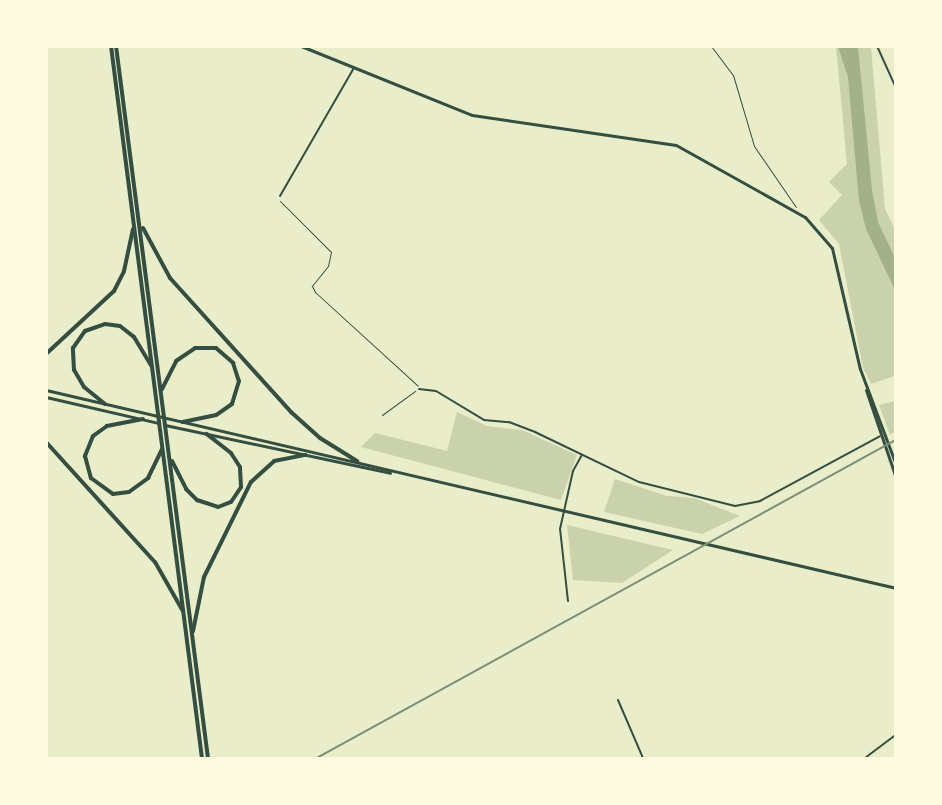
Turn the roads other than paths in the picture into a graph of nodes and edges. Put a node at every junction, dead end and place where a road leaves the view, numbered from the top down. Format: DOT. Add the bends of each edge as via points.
graph roads {
  1 [pos="301,46"];
  2 [pos="877,46"];
  3 [pos="114,49"];
  4 [pos="116,63"];
  5 [pos="354,68"];
  6 [pos="896,88"];
  7 [pos="280,196"];
  8 [pos="141,221"];
  9 [pos="134,225"];
  10 [pos="46,354"];
  11 [pos="153,370"];
  12 [pos="864,382"];
  13 [pos="162,389"];
  14 [pos="419,389"];
  15 [pos="46,390"];
  16 [pos="46,397"];
  17 [pos="105,404"];
  18 [pos="143,419"];
  19 [pos="183,422"];
  20 [pos="207,434"];
  21 [pos="880,436"];
  22 [pos="46,442"];
  23 [pos="162,448"];
  24 [pos="583,454"];
  25 [pos="304,455"];
  26 [pos="170,457"];
  27 [pos="357,461"];
  28 [pos="896,465"];
  29 [pos="396,473"];
  30 [pos="896,478"];
  31 [pos="894,588"];
  32 [pos="568,601"];
  33 [pos="184,612"];
  34 [pos="192,634"];
  35 [pos="618,700"];
  36 [pos="896,735"];
  37 [pos="202,759"];
  38 [pos="208,759"];
  39 [pos="643,759"];
  40 [pos="866,759"];
  1 -- 5 [label="main road"];
  2 -- 6 [label="street"];
  3 -- 4 [label="highway"];
  4 -- 8 [label="highway"];
  4 -- 9 [label="highway"];
  5 -- 7 [label="street"];
  5 -- 12 [label="main road" via="479,116 676,145 797,212 820,230 832,248"];
  8 -- 13 [label="highway"];
  8 -- 27 [label="highway" via="155,255 176,285 298,420"];
  9 -- 10 [label="highway" via="118,284 101,306"];
  9 -- 11 [label="highway"];
  11 -- 17 [label="highway" via="140,345 125,329 105,324 85,331 73,348 74,370 84,387"];
  11 -- 23 [label="highway"];
  12 -- 21 [label="main road"];
  12 -- 28 [label="main road"];
  13 -- 19 [label="highway" via="183,354 204,346 219,349 235,367 239,386 232,404 216,416"];
  13 -- 26 [label="highway"];
  14 -- 24 [label="street" via="436,391 473,416 521,426"];
  15 -- 17 [label="main road"];
  16 -- 18 [label="main road"];
  17 -- 19 [label="main road"];
  18 -- 20 [label="main road"];
  18 -- 23 [label="highway" via="98,431 86,451 88,473 103,489 119,494 139,486 151,473"];
  19 -- 27 [label="main road"];
  20 -- 25 [label="main road"];
  20 -- 26 [label="highway" via="234,457 242,478 237,495 223,506 207,505 193,496"];
  21 -- 24 [label="street" via="760,501 743,506 639,482"];
  21 -- 30 [label="main road"];
  22 -- 33 [label="highway" via="154,562"];
  23 -- 33 [label="highway"];
  24 -- 32 [label="street" via="573,471 560,529"];
  25 -- 29 [label="main road"];
  25 -- 34 [label="highway" via="274,461 250,482 204,577"];
  26 -- 34 [label="highway"];
  27 -- 29 [label="main road"];
  29 -- 31 [label="main road"];
  33 -- 37 [label="highway"];
  34 -- 38 [label="highway"];
  35 -- 39 [label="street"];
  36 -- 40 [label="street"];
}
